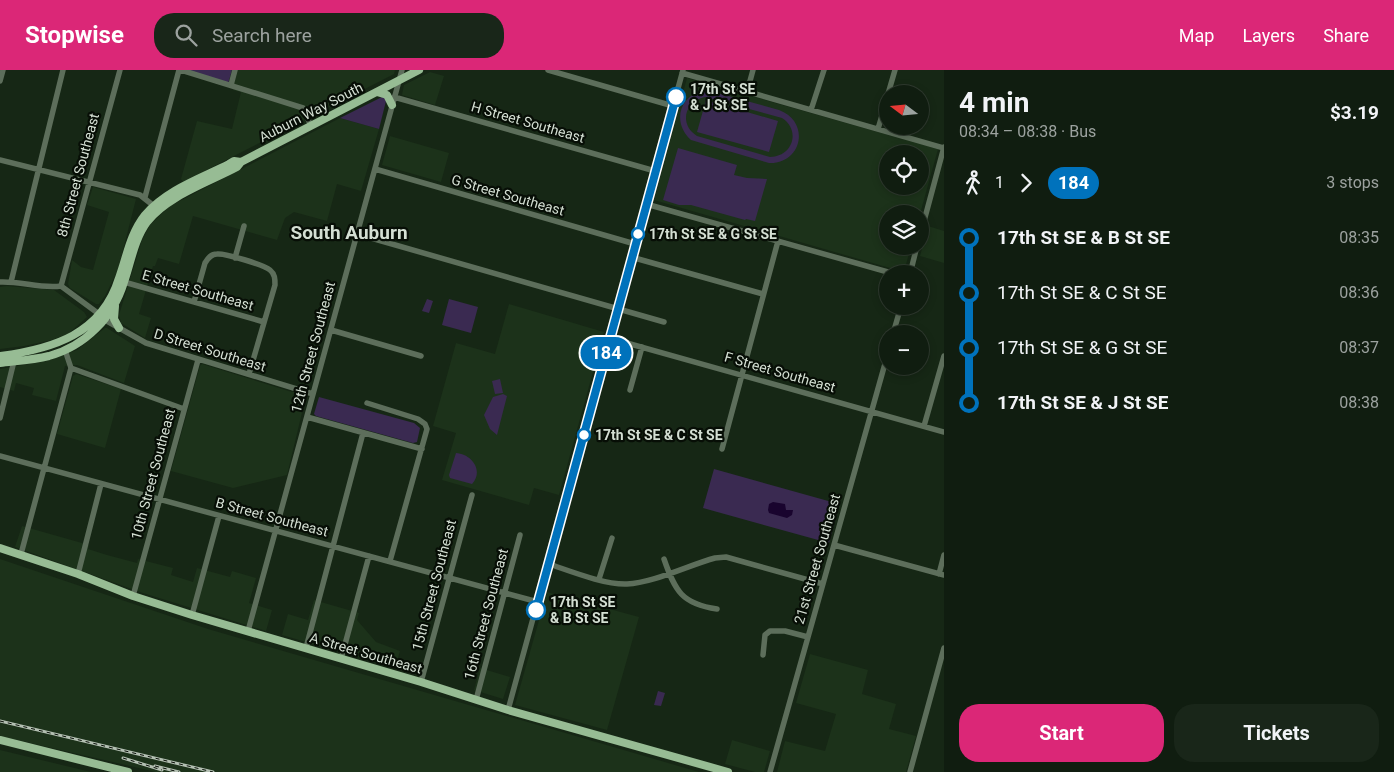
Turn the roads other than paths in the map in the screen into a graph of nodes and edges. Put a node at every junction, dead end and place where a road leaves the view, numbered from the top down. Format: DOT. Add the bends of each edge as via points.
graph roads {
  1 [pos="3,70"];
  2 [pos="63,70"];
  3 [pos="120,70"];
  4 [pos="180,70"];
  5 [pos="235,70"];
  6 [pos="402,70"];
  7 [pos="419,70"];
  8 [pos="548,70"];
  9 [pos="753,70"];
  10 [pos="824,70"];
  11 [pos="895,70"];
  12 [pos="682,72"];
  13 [pos="0,81"];
  14 [pos="399,81"];
  15 [pos="231,85"];
  16 [pos="891,85"];
  17 [pos="378,92"];
  18 [pos="747,92"];
  19 [pos="394,97"];
  20 [pos="392,105"];
  21 [pos="673,106"];
  22 [pos="811,110"];
  23 [pos="311,126"];
  24 [pos="879,126"];
  25 [pos="878,129"];
  26 [pos="944,147"];
  27 [pos="0,160"];
  28 [pos="375,169"];
  29 [pos="38,170"];
  30 [pos="655,171"];
  31 [pos="89,182"];
  32 [pos="144,197"];
  33 [pos="646,204"];
  34 [pos="928,205"];
  35 [pos="156,208"];
  36 [pos="244,226"];
  37 [pos="357,234"];
  38 [pos="778,241"];
  39 [pos="634,244"];
  40 [pos="631,257"];
  41 [pos="235,258"];
  42 [pos="879,270"];
  43 [pos="0,282"];
  44 [pos="11,282"];
  45 [pos="124,282"];
  46 [pos="61,286"];
  47 [pos="121,291"];
  48 [pos="763,294"];
  49 [pos="194,302"];
  50 [pos="115,305"];
  51 [pos="617,309"];
  52 [pos="102,317"];
  53 [pos="264,322"];
  54 [pos="664,322"];
  55 [pos="119,328"];
  56 [pos="331,330"];
  57 [pos="610,338"];
  58 [pos="642,347"];
  59 [pos="65,350"];
  60 [pos="0,356"];
  61 [pos="421,356"];
  62 [pos="944,356"];
  63 [pos="198,360"];
  64 [pos="14,362"];
  65 [pos="0,363"];
  66 [pos="71,368"];
  67 [pos="249,374"];
  68 [pos="742,374"];
  69 [pos="882,375"];
  70 [pos="630,390"];
  71 [pos="313,394"];
  72 [pos="367,404"];
  73 [pos="184,409"];
  74 [pos="871,411"];
  75 [pos="307,417"];
  76 [pos="0,418"];
  77 [pos="924,426"];
  78 [pos="944,432"];
  79 [pos="363,433"];
  80 [pos="422,449"];
  81 [pos="722,449"];
  82 [pos="0,456"];
  83 [pos="44,468"];
  84 [pos="101,484"];
  85 [pos="472,495"];
  86 [pos="160,500"];
  87 [pos="219,516"];
  88 [pos="275,531"];
  89 [pos="520,535"];
  90 [pos="612,538"];
  91 [pos="834,545"];
  92 [pos="333,547"];
  93 [pos="0,548"];
  94 [pos="21,554"];
  95 [pos="944,555"];
  96 [pos="369,556"];
  97 [pos="664,559"];
  98 [pos="390,561"];
  99 [pos="548,564"];
  100 [pos="669,573"];
  101 [pos="78,574"];
  102 [pos="941,574"];
  103 [pos="449,578"];
  104 [pos="599,579"];
  105 [pos="823,584"];
  106 [pos="505,593"];
  107 [pos="133,596"];
  108 [pos="538,602"];
  109 [pos="717,609"];
  110 [pos="192,615"];
  111 [pos="248,631"];
  112 [pos="808,637"];
  113 [pos="306,648"];
  114 [pos="944,648"];
  115 [pos="763,655"];
  116 [pos="341,658"];
  117 [pos="421,682"];
  118 [pos="476,700"];
  119 [pos="508,710"];
  120 [pos="0,740"];
  121 [pos="128,772"];
  122 [pos="728,772"];
  123 [pos="770,772"];
  124 [pos="910,772"];
  1 -- 13 [label="street"];
  2 -- 29 [label="street"];
  3 -- 31 [label="street, 8th Street Southeast"];
  4 -- 15 [label="street"];
  4 -- 32 [label="street"];
  5 -- 15 [label="street"];
  6 -- 14 [label="street, 12th Street Southeast"];
  7 -- 14 [label="main road, Auburn Way South"];
  8 -- 21 [label="street"];
  9 -- 18 [label="street"];
  10 -- 22 [label="street"];
  11 -- 16 [label="street"];
  12 -- 18 [label="street"];
  12 -- 21 [label="street"];
  14 -- 17 [label="main road, Auburn Way South"];
  14 -- 19 [label="street, 12th Street Southeast"];
  15 -- 23 [label="street" via="303,108"];
  17 -- 20 [label="main road" via="387,95"];
  17 -- 23 [label="main road, Auburn Way South"];
  18 -- 22 [label="street"];
  19 -- 20 [label="street, 12th Street Southeast"];
  19 -- 30 [label="street, H Street Southeast"];
  20 -- 28 [label="street, 12th Street Southeast"];
  21 -- 30 [label="street"];
  22 -- 25 [label="street"];
  23 -- 35 [label="main road, Auburn Way South" via="166,196"];
  24 -- 25 [label="street"];
  25 -- 26 [label="street"];
  26 -- 34 [label="street"];
  27 -- 29 [label="street"];
  28 -- 37 [label="street, 12th Street Southeast"];
  28 -- 39 [label="street, G Street Southeast"];
  29 -- 31 [label="street"];
  29 -- 44 [label="street"];
  30 -- 33 [label="street"];
  31 -- 32 [label="street"];
  31 -- 46 [label="street, 8th Street Southeast"];
  32 -- 35 [label="street"];
  33 -- 38 [label="street"];
  33 -- 39 [label="street"];
  35 -- 45 [label="main road, Auburn Way South" via="136,241"];
  35 -- 52 [label="main road, Auburn Way South" via="133,233 117,284"];
  36 -- 41 [label="street"];
  37 -- 51 [label="street"];
  37 -- 56 [label="street, 12th Street Southeast"];
  38 -- 42 [label="street"];
  38 -- 48 [label="street"];
  39 -- 40 [label="street"];
  40 -- 48 [label="street"];
  40 -- 51 [label="street"];
  41 -- 49 [label="street" via="220,254 211,256 204,265"];
  41 -- 53 [label="street" via="273,273 275,284"];
  43 -- 44 [label="street"];
  44 -- 46 [label="street" via="51,288"];
  45 -- 47 [label="main road, Auburn Way South"];
  45 -- 49 [label="street, E Street Southeast"];
  46 -- 52 [label="street, D Street Southeast"];
  47 -- 50 [label="main road, Auburn Way South"];
  47 -- 52 [label="main road"];
  48 -- 68 [label="street"];
  49 -- 53 [label="street, E Street Southeast"];
  50 -- 52 [label="main road, Auburn Way South"];
  50 -- 55 [label="main road" via="114,319"];
  51 -- 54 [label="street"];
  51 -- 57 [label="street"];
  52 -- 55 [label="street, D Street Southeast"];
  52 -- 59 [label="main road, Auburn Way South" via="86,337"];
  52 -- 60 [label="main road, Auburn Way South" via="72,337 46,348"];
  53 -- 67 [label="street"];
  55 -- 63 [label="street, D Street Southeast" via="141,342"];
  56 -- 61 [label="street"];
  56 -- 71 [label="street, 12th Street Southeast"];
  57 -- 58 [label="street, F Street Southeast"];
  57 -- 99 [label="street"];
  58 -- 68 [label="street, F Street Southeast"];
  58 -- 70 [label="street"];
  59 -- 64 [label="main road, Auburn Way South"];
  59 -- 66 [label="street"];
  62 -- 77 [label="street"];
  63 -- 67 [label="street, D Street Southeast"];
  63 -- 73 [label="street, 10th Street Southeast"];
  64 -- 65 [label="main road, Auburn Way South"];
  64 -- 76 [label="street"];
  66 -- 73 [label="street"];
  66 -- 83 [label="street"];
  67 -- 71 [label="street, D Street Southeast"];
  68 -- 74 [label="street, F Street Southeast"];
  68 -- 81 [label="street"];
  69 -- 74 [label="street, 21st Street Southeast"];
  71 -- 75 [label="street, 12th Street Southeast"];
  72 -- 80 [label="street" via="421,421 426,426"];
  73 -- 86 [label="street, 10th Street Southeast"];
  74 -- 77 [label="street, F Street Southeast"];
  74 -- 91 [label="street, 21st Street Southeast"];
  75 -- 79 [label="street"];
  75 -- 88 [label="street, 12th Street Southeast"];
  77 -- 78 [label="street, F Street Southeast"];
  79 -- 80 [label="street"];
  79 -- 92 [label="street"];
  80 -- 98 [label="street"];
  82 -- 83 [label="street, B Street Southeast"];
  83 -- 84 [label="street, B Street Southeast"];
  83 -- 94 [label="street"];
  84 -- 86 [label="street, B Street Southeast"];
  84 -- 101 [label="street"];
  85 -- 103 [label="street, 15th Street Southeast"];
  86 -- 87 [label="street, B Street Southeast"];
  86 -- 107 [label="street, 10th Street Southeast"];
  87 -- 88 [label="street, B Street Southeast"];
  87 -- 110 [label="street"];
  88 -- 92 [label="street, B Street Southeast"];
  88 -- 111 [label="street, 12th Street Southeast"];
  89 -- 106 [label="street, 16th Street Southeast"];
  90 -- 104 [label="street"];
  91 -- 102 [label="street"];
  91 -- 105 [label="street, 21st Street Southeast"];
  92 -- 96 [label="street, B Street Southeast"];
  92 -- 113 [label="street"];
  93 -- 94 [label="main road, A Street Southeast"];
  94 -- 101 [label="main road, A Street Southeast"];
  95 -- 102 [label="street"];
  96 -- 98 [label="street, B Street Southeast"];
  96 -- 116 [label="street"];
  97 -- 100 [label="street"];
  98 -- 103 [label="street, B Street Southeast"];
  99 -- 104 [label="street"];
  99 -- 108 [label="street"];
  100 -- 104 [label="street" via="627,584"];
  100 -- 105 [label="street" via="726,557"];
  100 -- 109 [label="street" via="686,600"];
  101 -- 107 [label="main road, A Street Southeast"];
  103 -- 106 [label="street, B Street Southeast"];
  103 -- 117 [label="street, 15th Street Southeast"];
  105 -- 112 [label="street, 21st Street Southeast"];
  106 -- 108 [label="street, B Street Southeast"];
  106 -- 118 [label="street, 16th Street Southeast"];
  107 -- 110 [label="main road, A Street Southeast"];
  108 -- 119 [label="street"];
  110 -- 111 [label="main road, A Street Southeast"];
  111 -- 113 [label="main road, A Street Southeast"];
  112 -- 115 [label="street" via="785,630 770,631 765,635"];
  112 -- 123 [label="street, 21st Street Southeast"];
  113 -- 116 [label="main road, A Street Southeast"];
  114 -- 124 [label="street"];
  116 -- 117 [label="main road, A Street Southeast"];
  117 -- 118 [label="main road, A Street Southeast"];
  118 -- 119 [label="main road, A Street Southeast"];
  119 -- 122 [label="main road, A Street Southeast"];
  120 -- 121 [label="main road"];
}
